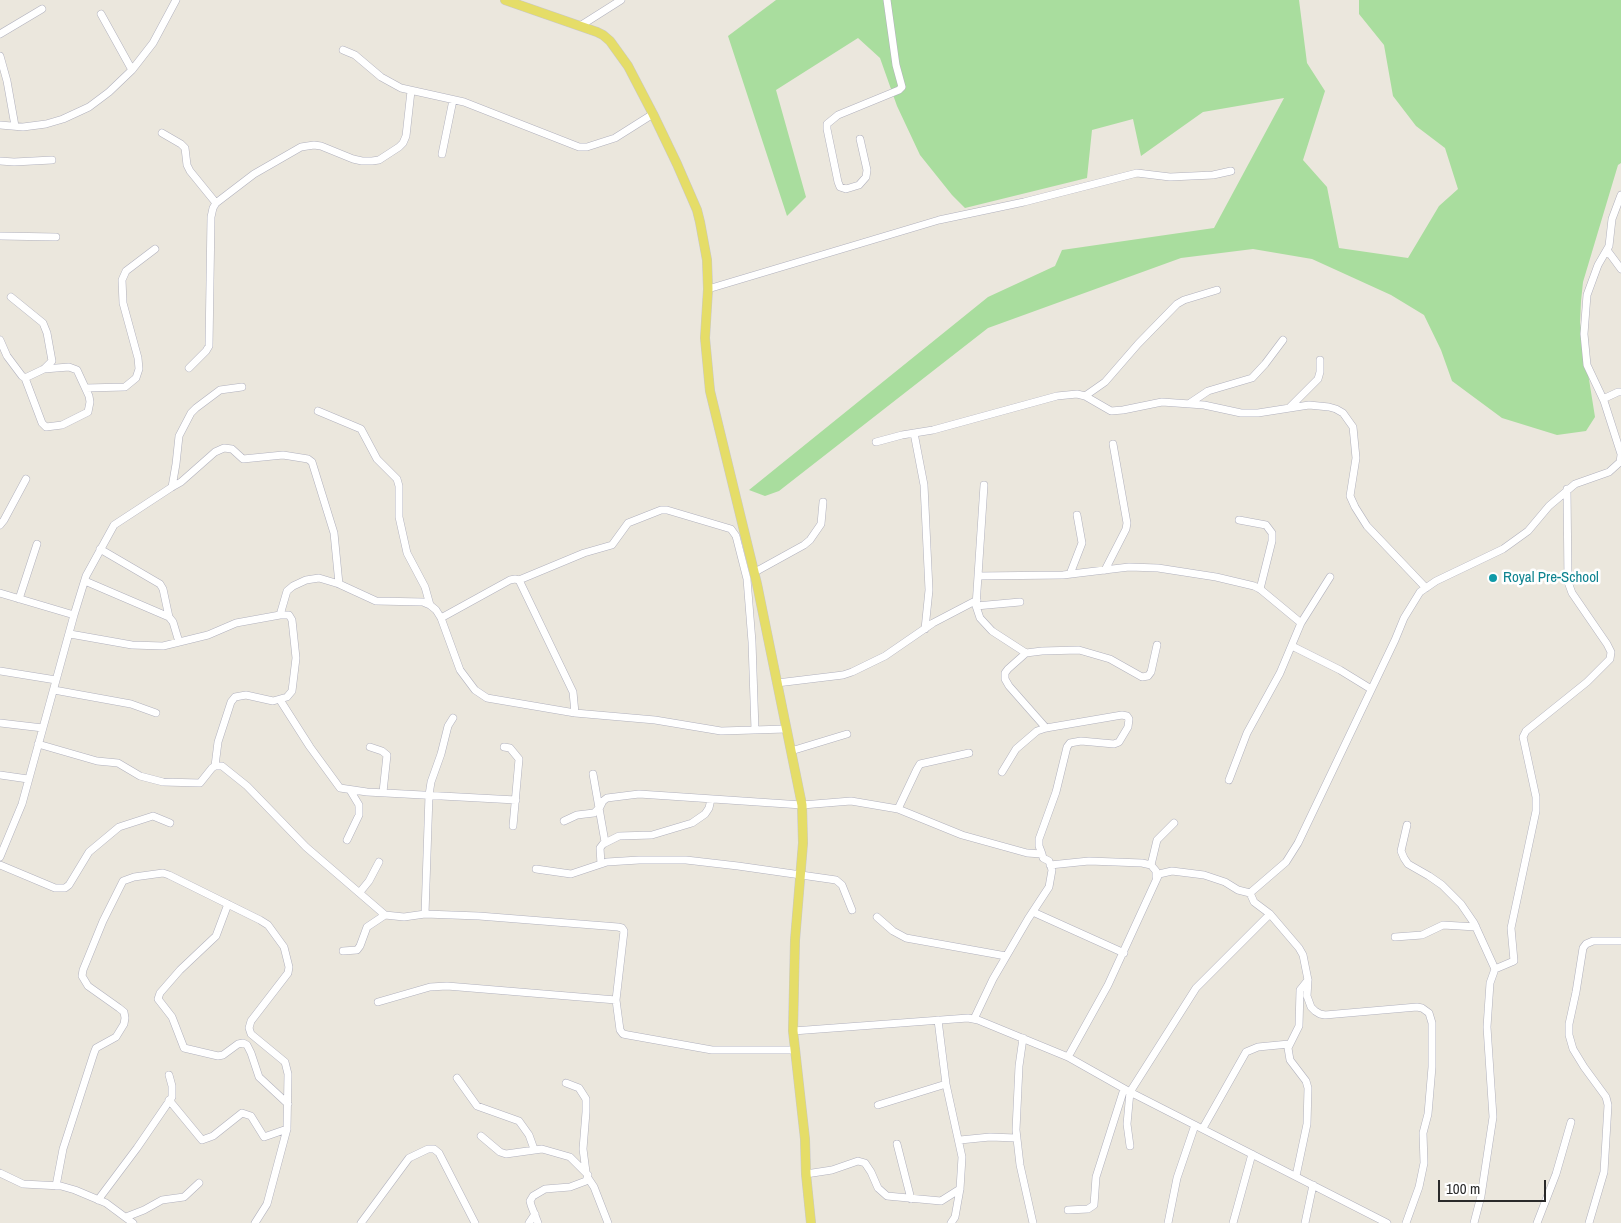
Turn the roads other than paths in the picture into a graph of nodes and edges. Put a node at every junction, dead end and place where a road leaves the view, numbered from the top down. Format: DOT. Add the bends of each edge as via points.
graph roads {
  1 [pos="176,0"];
  2 [pos="505,0"];
  3 [pos="621,0"];
  4 [pos="887,0"];
  5 [pos="42,9"];
  6 [pos="101,14"];
  7 [pos="580,26"];
  8 [pos="0,34"];
  9 [pos="342,50"];
  10 [pos="0,56"];
  11 [pos="132,70"];
  12 [pos="411,91"];
  13 [pos="454,100"];
  14 [pos="653,114"];
  15 [pos="0,125"];
  16 [pos="15,126"];
  17 [pos="162,132"];
  18 [pos="860,139"];
  19 [pos="442,154"];
  20 [pos="52,160"];
  21 [pos="0,161"];
  22 [pos="1231,171"];
  23 [pos="1621,195"];
  24 [pos="216,203"];
  25 [pos="0,236"];
  26 [pos="56,238"];
  27 [pos="155,249"];
  28 [pos="1607,250"];
  29 [pos="1621,269"];
  30 [pos="708,289"];
  31 [pos="1217,290"];
  32 [pos="11,297"];
  33 [pos="0,340"];
  34 [pos="1283,340"];
  35 [pos="1320,360"];
  36 [pos="189,368"];
  37 [pos="44,369"];
  38 [pos="25,378"];
  39 [pos="242,387"];
  40 [pos="86,388"];
  41 [pos="1621,392"];
  42 [pos="1085,396"];
  43 [pos="1603,399"];
  44 [pos="1190,403"];
  45 [pos="1289,409"];
  46 [pos="318,411"];
  47 [pos="914,433"];
  48 [pos="876,442"];
  49 [pos="1113,444"];
  50 [pos="1621,458"];
  51 [pos="26,479"];
  52 [pos="984,485"];
  53 [pos="172,487"];
  54 [pos="1568,490"];
  55 [pos="823,502"];
  56 [pos="1077,515"];
  57 [pos="1239,520"];
  58 [pos="0,524"];
  59 [pos="38,544"];
  60 [pos="100,549"];
  61 [pos="1105,570"];
  62 [pos="754,572"];
  63 [pos="1070,574"];
  64 [pos="978,576"];
  65 [pos="1330,577"];
  66 [pos="519,580"];
  67 [pos="85,581"];
  68 [pos="339,584"];
  69 [pos="1426,588"];
  70 [pos="1263,591"];
  71 [pos="0,593"];
  72 [pos="19,599"];
  73 [pos="1020,602"];
  74 [pos="976,603"];
  75 [pos="430,605"];
  76 [pos="74,615"];
  77 [pos="280,615"];
  78 [pos="169,617"];
  79 [pos="441,618"];
  80 [pos="1301,623"];
  81 [pos="925,629"];
  82 [pos="70,634"];
  83 [pos="180,642"];
  84 [pos="1157,645"];
  85 [pos="1292,646"];
  86 [pos="1026,653"];
  87 [pos="0,671"];
  88 [pos="56,680"];
  89 [pos="777,683"];
  90 [pos="1371,689"];
  91 [pos="54,690"];
  92 [pos="280,700"];
  93 [pos="156,712"];
  94 [pos="575,713"];
  95 [pos="454,718"];
  96 [pos="0,723"];
  97 [pos="43,728"];
  98 [pos="1046,728"];
  99 [pos="786,729"];
  100 [pos="755,730"];
  101 [pos="847,734"];
  102 [pos="38,744"];
  103 [pos="370,747"];
  104 [pos="504,747"];
  105 [pos="791,751"];
  106 [pos="969,753"];
  107 [pos="215,766"];
  108 [pos="1002,772"];
  109 [pos="594,774"];
  110 [pos="0,775"];
  111 [pos="28,779"];
  112 [pos="1229,780"];
  113 [pos="350,790"];
  114 [pos="383,792"];
  115 [pos="429,795"];
  116 [pos="711,799"];
  117 [pos="516,800"];
  118 [pos="802,805"];
  119 [pos="600,807"];
  120 [pos="898,809"];
  121 [pos="564,821"];
  122 [pos="170,823"];
  123 [pos="1174,823"];
  124 [pos="1407,825"];
  125 [pos="513,826"];
  126 [pos="347,840"];
  127 [pos="606,842"];
  128 [pos="1042,854"];
  129 [pos="0,858"];
  130 [pos="379,862"];
  131 [pos="601,864"];
  132 [pos="0,865"];
  133 [pos="1050,865"];
  134 [pos="1152,865"];
  135 [pos="536,869"];
  136 [pos="800,876"];
  137 [pos="1156,878"];
  138 [pos="360,892"];
  139 [pos="1250,893"];
  140 [pos="228,904"];
  141 [pos="852,910"];
  142 [pos="1033,912"];
  143 [pos="425,914"];
  144 [pos="1270,914"];
  145 [pos="385,915"];
  146 [pos="877,916"];
  147 [pos="1476,927"];
  148 [pos="1395,937"];
  149 [pos="1621,941"];
  150 [pos="343,951"];
  151 [pos="1124,952"];
  152 [pos="1006,956"];
  153 [pos="1495,970"];
  154 [pos="1308,980"];
  155 [pos="616,1000"];
  156 [pos="378,1002"];
  157 [pos="938,1020"];
  158 [pos="974,1020"];
  159 [pos="793,1031"];
  160 [pos="1022,1038"];
  161 [pos="1290,1044"];
  162 [pos="795,1050"];
  163 [pos="1068,1057"];
  164 [pos="169,1075"];
  165 [pos="457,1078"];
  166 [pos="566,1083"];
  167 [pos="946,1084"];
  168 [pos="1127,1090"];
  169 [pos="170,1100"];
  170 [pos="288,1104"];
  171 [pos="878,1105"];
  172 [pos="1571,1122"];
  173 [pos="1196,1124"];
  174 [pos="1203,1128"];
  175 [pos="287,1129"];
  176 [pos="482,1136"];
  177 [pos="1016,1138"];
  178 [pos="960,1140"];
  179 [pos="897,1144"];
  180 [pos="1130,1146"];
  181 [pos="534,1149"];
  182 [pos="1252,1154"];
  183 [pos="0,1173"];
  184 [pos="806,1174"];
  185 [pos="587,1175"];
  186 [pos="1296,1176"];
  187 [pos="198,1183"];
  188 [pos="1313,1185"];
  189 [pos="56,1186"];
  190 [pos="960,1189"];
  191 [pos="911,1199"];
  192 [pos="98,1200"];
  193 [pos="1068,1210"];
  194 [pos="535,1214"];
  195 [pos="126,1217"];
  196 [pos="133,1223"];
  197 [pos="255,1223"];
  198 [pos="361,1223"];
  199 [pos="475,1223"];
  200 [pos="529,1223"];
  201 [pos="538,1223"];
  202 [pos="608,1223"];
  203 [pos="811,1223"];
  204 [pos="950,1223"];
  205 [pos="1033,1223"];
  206 [pos="1168,1223"];
  207 [pos="1233,1223"];
  208 [pos="1305,1223"];
  209 [pos="1387,1223"];
  210 [pos="1406,1223"];
  211 [pos="1474,1223"];
  212 [pos="1537,1223"];
  213 [pos="1589,1223"];
  1 -- 11 [label="street" via="153,43"];
  2 -- 7 [label="main road"];
  3 -- 7 [label="street"];
  4 -- 18 [label="street" via="902,86 838,115 827,124 840,187 846,189 859,185 866,177"];
  5 -- 8 [label="street"];
  6 -- 11 [label="street"];
  7 -- 14 [label="main road" via="610,41 628,66"];
  9 -- 12 [label="street" via="355,55 381,77"];
  10 -- 16 [label="street"];
  11 -- 16 [label="street" via="88,107 46,124"];
  12 -- 13 [label="street"];
  12 -- 24 [label="street" via="403,143 379,160 353,159 321,146 301,147 254,174"];
  13 -- 14 [label="street" via="579,147 615,138"];
  13 -- 19 [label="street"];
  14 -- 30 [label="main road" via="697,210 707,251"];
  15 -- 16 [label="street"];
  17 -- 24 [label="street" via="181,144 190,171"];
  20 -- 21 [label="street"];
  22 -- 30 [label="street" via="1170,177 1137,173 939,220"];
  23 -- 28 [label="street" via="1612,218"];
  24 -- 36 [label="street" via="211,217 210,339 206,351"];
  25 -- 26 [label="street"];
  27 -- 40 [label="street" via="126,271 122,280 123,303 138,358 136,378 125,387"];
  28 -- 29 [label="street"];
  28 -- 43 [label="street" via="1587,295 1584,334 1587,365"];
  30 -- 62 [label="main road" via="705,338 710,390"];
  31 -- 42 [label="street" via="1184,300 1170,310 1106,382"];
  32 -- 37 [label="street" via="43,323 52,357"];
  33 -- 38 [label="street" via="7,356"];
  34 -- 44 [label="street" via="1252,378 1208,391"];
  35 -- 45 [label="street" via="1318,379"];
  37 -- 38 [label="street"];
  37 -- 40 [label="street" via="73,368 81,375"];
  38 -- 40 [label="street" via="42,423 49,428 88,412 90,402"];
  39 -- 53 [label="street" via="220,390 191,413 179,436"];
  41 -- 43 [label="street"];
  42 -- 44 [label="street" via="1111,410 1162,402"];
  42 -- 47 [label="street" via="1057,396"];
  43 -- 50 [label="street"];
  44 -- 45 [label="street" via="1241,413"];
  45 -- 69 [label="street" via="1309,405 1336,408 1348,419 1355,436 1356,458 1350,496 1355,507 1368,526"];
  46 -- 75 [label="street" via="361,429 378,459 397,479 399,517 407,553 425,587"];
  47 -- 48 [label="street"];
  47 -- 81 [label="street" via="924,485 929,590"];
  49 -- 61 [label="street" via="1127,523"];
  50 -- 54 [label="street" via="1609,472 1582,480"];
  51 -- 58 [label="street"];
  52 -- 64 [label="street"];
  53 -- 60 [label="street" via="114,525"];
  53 -- 68 [label="street" via="219,449 232,449 243,459 283,455 308,459 334,533"];
  54 -- 69 [label="street" via="1528,531 1504,549"];
  54 -- 153 [label="street" via="1568,582 1607,644 1610,659 1523,737 1536,796 1536,811 1512,928 1514,961"];
  55 -- 62 [label="street" via="821,524 810,540"];
  56 -- 63 [label="street" via="1082,543"];
  57 -- 70 [label="street" via="1266,525 1272,533"];
  59 -- 72 [label="street"];
  60 -- 67 [label="street"];
  60 -- 78 [label="street" via="160,584"];
  61 -- 63 [label="street"];
  61 -- 70 [label="street" via="1137,566 1158,568 1216,577"];
  62 -- 89 [label="main road"];
  63 -- 64 [label="street"];
  64 -- 74 [label="street"];
  65 -- 80 [label="street"];
  66 -- 79 [label="street" via="510,580"];
  66 -- 94 [label="street" via="572,692"];
  66 -- 100 [label="street" via="612,545 628,523 661,510 731,528 747,579"];
  67 -- 76 [label="street"];
  67 -- 78 [label="street"];
  68 -- 75 [label="street" via="376,600"];
  68 -- 77 [label="street" via="312,578 293,586 287,591"];
  69 -- 90 [label="street" via="1408,611"];
  70 -- 80 [label="street"];
  71 -- 72 [label="street"];
  72 -- 76 [label="street"];
  73 -- 74 [label="street"];
  74 -- 81 [label="street"];
  74 -- 86 [label="street" via="980,618 992,631"];
  75 -- 79 [label="street"];
  76 -- 82 [label="street"];
  77 -- 83 [label="street" via="236,623"];
  77 -- 92 [label="street" via="290,616 292,620 296,658 292,691"];
  78 -- 83 [label="street" via="174,622"];
  79 -- 94 [label="street" via="457,663 475,690 487,698"];
  80 -- 85 [label="street"];
  81 -- 89 [label="street" via="885,656 852,672"];
  82 -- 83 [label="street" via="132,645 163,646"];
  82 -- 88 [label="street"];
  84 -- 86 [label="street" via="1151,672 1142,678 1110,659 1079,650"];
  85 -- 90 [label="street"];
  85 -- 112 [label="street" via="1247,733"];
  86 -- 98 [label="street" via="1008,669 1005,679"];
  87 -- 88 [label="street"];
  88 -- 91 [label="street"];
  89 -- 99 [label="main road"];
  90 -- 139 [label="street" via="1298,843 1286,862"];
  91 -- 93 [label="street" via="131,704"];
  91 -- 97 [label="street"];
  92 -- 107 [label="street" via="246,695 235,697 218,742"];
  92 -- 113 [label="street" via="338,786"];
  94 -- 100 [label="street" via="655,720 721,731"];
  95 -- 115 [label="street" via="448,726"];
  96 -- 97 [label="street"];
  97 -- 102 [label="street"];
  98 -- 108 [label="street" via="1033,733 1016,749"];
  98 -- 128 [label="street" via="1122,716 1127,716 1129,723 1119,742 1114,744 1070,743 1039,840"];
  99 -- 100 [label="street"];
  99 -- 105 [label="main road"];
  101 -- 105 [label="street"];
  102 -- 107 [label="street" via="97,761 118,763 140,776 163,782 200,783"];
  102 -- 111 [label="street"];
  103 -- 114 [label="street" via="387,755"];
  104 -- 117 [label="street" via="510,748 519,759"];
  105 -- 118 [label="main road"];
  106 -- 120 [label="street" via="920,764"];
  107 -- 138 [label="street" via="222,766 244,783 292,834"];
  109 -- 119 [label="street"];
  110 -- 111 [label="street"];
  111 -- 129 [label="street" via="22,804"];
  113 -- 114 [label="street"];
  113 -- 126 [label="street" via="359,815"];
  114 -- 115 [label="street"];
  115 -- 117 [label="street"];
  115 -- 143 [label="street"];
  116 -- 118 [label="street"];
  116 -- 119 [label="street" via="639,794 607,798"];
  116 -- 127 [label="street" via="705,814 692,823 652,835 618,836"];
  117 -- 125 [label="street"];
  118 -- 120 [label="street" via="851,801"];
  118 -- 136 [label="main road"];
  119 -- 121 [label="street" via="594,813"];
  119 -- 127 [label="street"];
  120 -- 128 [label="street" via="962,835"];
  122 -- 132 [label="street" via="153,816 119,827 89,852 65,888 55,888"];
  123 -- 134 [label="street" via="1157,840"];
  124 -- 147 [label="street" via="1401,851 1408,864 1442,886 1461,904"];
  127 -- 131 [label="street" via="600,848"];
  128 -- 133 [label="street"];
  130 -- 138 [label="street"];
  131 -- 135 [label="street" via="571,874"];
  131 -- 136 [label="street" via="632,860 686,860"];
  133 -- 134 [label="street" via="1089,861"];
  133 -- 142 [label="street" via="1049,887"];
  134 -- 137 [label="street"];
  136 -- 141 [label="street" via="840,882"];
  136 -- 159 [label="main road"];
  137 -- 139 [label="street" via="1165,871 1204,875"];
  137 -- 151 [label="street"];
  138 -- 145 [label="street"];
  139 -- 144 [label="street" via="1254,902"];
  140 -- 170 [label="street" via="268,925 284,947 288,973 249,1028 251,1034 285,1062"];
  140 -- 170 [label="street" via="216,936 180,970 158,999 172,1017 184,1048 218,1056 238,1044 247,1045 259,1077"];
  140 -- 189 [label="street" via="169,875 123,881 82,976 88,986 124,1012 124,1024 116,1038 94,1052 65,1143"];
  142 -- 151 [label="street"];
  142 -- 152 [label="street"];
  143 -- 145 [label="street"];
  143 -- 155 [label="street" via="622,928 625,936"];
  144 -- 154 [label="street" via="1299,948"];
  144 -- 168 [label="street" via="1196,988"];
  145 -- 150 [label="street" via="367,927 357,950"];
  146 -- 152 [label="street" via="892,931 906,938"];
  147 -- 148 [label="street" via="1443,925 1422,935"];
  147 -- 153 [label="street"];
  149 -- 213 [label="street" via="1593,941 1583,948 1569,1024 1574,1050 1608,1105 1604,1172"];
  151 -- 163 [label="street"];
  152 -- 158 [label="street"];
  153 -- 211 [label="street" via="1490,982 1487,1027 1493,1117"];
  154 -- 161 [label="street" via="1300,990 1299,1026"];
  154 -- 210 [label="street" via="1310,1007 1320,1014 1417,1007 1426,1010 1431,1018 1432,1067 1423,1133 1425,1154 1420,1187"];
  155 -- 156 [label="street" via="447,986 430,987"];
  155 -- 162 [label="street" via="620,1030 628,1036 712,1050"];
  157 -- 158 [label="street"];
  157 -- 159 [label="street"];
  157 -- 167 [label="street"];
  158 -- 160 [label="street"];
  159 -- 162 [label="main road"];
  160 -- 163 [label="street"];
  160 -- 177 [label="street"];
  161 -- 174 [label="street" via="1258,1047 1246,1052"];
  161 -- 186 [label="street" via="1290,1060 1308,1088 1307,1124"];
  162 -- 184 [label="main road"];
  163 -- 168 [label="street"];
  164 -- 169 [label="street" via="173,1092"];
  165 -- 181 [label="street" via="477,1106 519,1121"];
  166 -- 185 [label="street" via="579,1088 586,1099 583,1149"];
  167 -- 171 [label="street"];
  167 -- 178 [label="street"];
  168 -- 173 [label="street"];
  168 -- 180 [label="street"];
  168 -- 193 [label="street" via="1096,1177 1094,1205 1088,1209"];
  169 -- 175 [label="street" via="202,1140 242,1113 251,1116 264,1137"];
  169 -- 192 [label="street"];
  170 -- 175 [label="street"];
  172 -- 212 [label="street" via="1554,1182"];
  173 -- 174 [label="street"];
  173 -- 206 [label="street" via="1177,1178"];
  174 -- 182 [label="street"];
  175 -- 197 [label="street" via="267,1204"];
  176 -- 181 [label="street" via="506,1154"];
  177 -- 178 [label="street"];
  177 -- 205 [label="street"];
  178 -- 190 [label="street"];
  179 -- 191 [label="street"];
  181 -- 185 [label="street" via="546,1149 570,1157"];
  182 -- 186 [label="street"];
  182 -- 207 [label="street"];
  183 -- 189 [label="street" via="23,1184"];
  184 -- 191 [label="street" via="862,1162 872,1172 882,1194"];
  184 -- 203 [label="main road"];
  185 -- 194 [label="street" via="586,1180 566,1189 545,1189 533,1196 530,1201"];
  185 -- 202 [label="street"];
  186 -- 188 [label="street"];
  187 -- 195 [label="street" via="184,1197 162,1200"];
  188 -- 208 [label="street"];
  188 -- 209 [label="street"];
  189 -- 192 [label="street"];
  190 -- 191 [label="street" via="941,1201"];
  190 -- 204 [label="street" via="955,1217"];
  192 -- 195 [label="street"];
  194 -- 200 [label="street"];
  194 -- 201 [label="street"];
  195 -- 196 [label="street"];
  198 -- 199 [label="street" via="409,1158 434,1149"];
}
